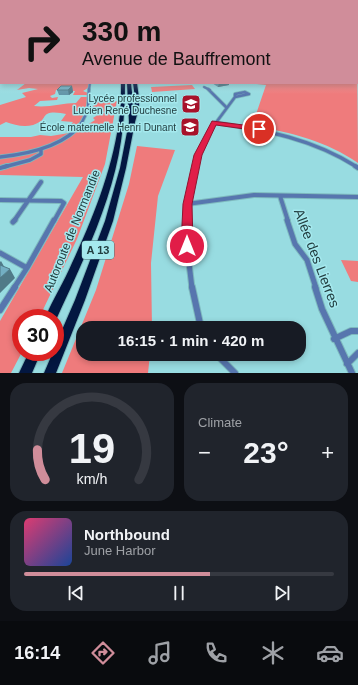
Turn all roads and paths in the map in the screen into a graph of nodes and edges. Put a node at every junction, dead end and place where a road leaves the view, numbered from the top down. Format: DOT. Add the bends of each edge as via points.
graph roads {
  1 [pos="90,84"];
  2 [pos="119,84"];
  3 [pos="123,84"];
  4 [pos="129,84"];
  5 [pos="136,84"];
  6 [pos="204,87"];
  7 [pos="124,92"];
  8 [pos="235,97"];
  9 [pos="226,107"];
  10 [pos="132,122"];
  11 [pos="214,123"];
  12 [pos="41,149"];
  13 [pos="0,157"];
  14 [pos="0,168"];
  15 [pos="358,168"];
  16 [pos="41,182"];
  17 [pos="280,196"];
  18 [pos="358,197"];
  19 [pos="0,200"];
  20 [pos="28,200"];
  21 [pos="187,204"];
  22 [pos="13,222"];
  23 [pos="0,253"];
  24 [pos="27,268"];
  25 [pos="55,309"];
  26 [pos="0,310"];
  27 [pos="199,321"];
  28 [pos="358,331"];
  29 [pos="334,339"];
  30 [pos="358,353"];
  31 [pos="30,361"];
  32 [pos="223,361"];
  33 [pos="347,364"];
  34 [pos="24,373"];
  35 [pos="50,373"];
  36 [pos="235,373"];
  37 [pos="352,373"];
  1 -- 12 [label="street" via="85,119 67,136"];
  2 -- 7 [label="highway"];
  3 -- 7 [label="highway, Autoroute de Normandie / A 13"];
  4 -- 10 [label="highway, A 13"];
  5 -- 10 [label="highway" via="137,115"];
  6 -- 9 [label="street"];
  7 -- 25 [label="highway, Autoroute de Normandie / A 13" via="121,130 112,168 94,220"];
  8 -- 8 [label="street" via="248,94 249,94 238,93"];
  8 -- 9 [label="street"];
  9 -- 11 [label="street"];
  10 -- 35 [label="highway, A 13" via="125,162 109,221"];
  11 -- 15 [label="street" via="276,132 298,138 322,146"];
  11 -- 21 [label="street" via="198,155"];
  12 -- 13 [label="street"];
  12 -- 14 [label="street" via="41,154 30,160"];
  16 -- 20 [label="street"];
  17 -- 18 [label="street"];
  17 -- 21 [label="street" via="249,196"];
  17 -- 29 [label="street, Allée des Lierres" via="295,244 307,260"];
  19 -- 20 [label="street"];
  20 -- 22 [label="street"];
  20 -- 24 [label="street" via="64,203"];
  21 -- 27 [label="street" via="187,246"];
  23 -- 24 [label="street"];
  24 -- 26 [label="street"];
  28 -- 29 [label="street" via="351,330"];
  29 -- 33 [label="street, Allée des Lierres"];
  30 -- 33 [label="street"];
  31 -- 34 [label="highway"];
  32 -- 36 [label="street"];
  33 -- 37 [label="street, Allée des Lierres"];
}
